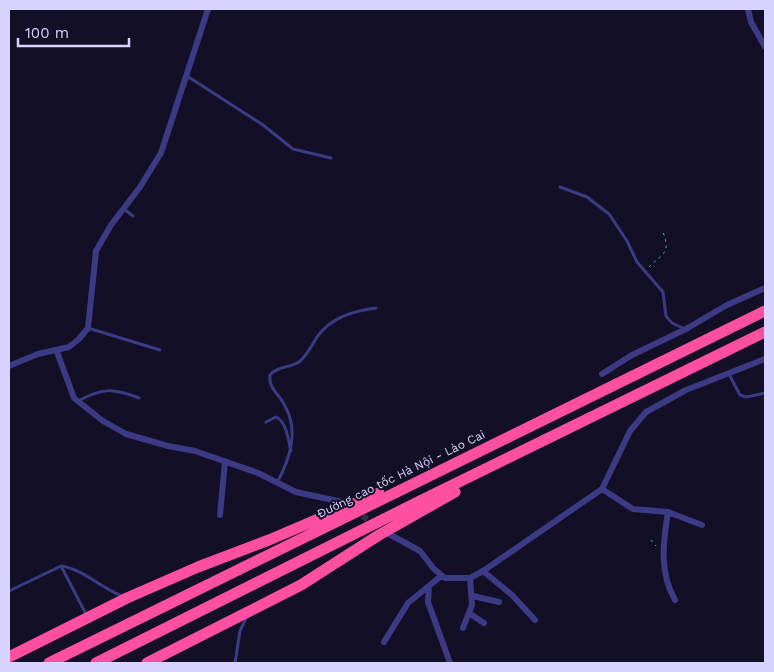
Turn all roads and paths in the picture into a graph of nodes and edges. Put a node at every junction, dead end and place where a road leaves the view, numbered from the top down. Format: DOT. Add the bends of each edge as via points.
graph roads {
  1 [pos="208,9"];
  2 [pos="748,9"];
  3 [pos="765,47"];
  4 [pos="187,76"];
  5 [pos="331,158"];
  6 [pos="560,187"];
  7 [pos="123,209"];
  8 [pos="133,216"];
  9 [pos="663,232"];
  10 [pos="646,272"];
  11 [pos="765,288"];
  12 [pos="376,308"];
  13 [pos="765,311"];
  14 [pos="88,328"];
  15 [pos="686,329"];
  16 [pos="765,332"];
  17 [pos="160,350"];
  18 [pos="57,352"];
  19 [pos="765,359"];
  20 [pos="9,366"];
  21 [pos="602,374"];
  22 [pos="729,374"];
  23 [pos="765,393"];
  24 [pos="139,398"];
  25 [pos="77,402"];
  26 [pos="266,422"];
  27 [pos="547,440"];
  28 [pos="291,451"];
  29 [pos="225,461"];
  30 [pos="451,465"];
  31 [pos="278,482"];
  32 [pos="602,488"];
  33 [pos="342,502"];
  34 [pos="668,512"];
  35 [pos="220,515"];
  36 [pos="702,525"];
  37 [pos="389,534"];
  38 [pos="61,566"];
  39 [pos="483,571"];
  40 [pos="441,576"];
  41 [pos="470,578"];
  42 [pos="429,586"];
  43 [pos="9,591"];
  44 [pos="473,596"];
  45 [pos="127,598"];
  46 [pos="675,600"];
  47 [pos="499,602"];
  48 [pos="248,612"];
  49 [pos="469,613"];
  50 [pos="88,618"];
  51 [pos="534,620"];
  52 [pos="484,623"];
  53 [pos="463,628"];
  54 [pos="384,642"];
  55 [pos="9,657"];
  56 [pos="49,663"];
  57 [pos="96,663"];
  58 [pos="147,663"];
  59 [pos="235,663"];
  60 [pos="450,663"];
  1 -- 4 [label="street"];
  2 -- 3 [label="street" via="751,22"];
  4 -- 5 [label="lane" via="263,124 293,148"];
  4 -- 7 [label="street" via="161,153"];
  6 -- 10 [label="lane" via="587,197 609,214"];
  7 -- 8 [label="lane"];
  7 -- 14 [label="street" via="96,251"];
  9 -- 10 [label="path" via="667,243 665,254"];
  10 -- 15 [label="lane" via="663,292 666,316 672,323"];
  11 -- 15 [label="street"];
  12 -- 28 [label="lane" via="350,313 336,320 322,330 298,362 270,374 273,388 288,413 293,438"];
  13 -- 30 [label="highway, Đường cao tốc Hà Nội - Lào Cai"];
  14 -- 17 [label="lane"];
  14 -- 18 [label="street" via="74,344"];
  15 -- 21 [label="street" via="632,355"];
  16 -- 27 [label="highway"];
  18 -- 20 [label="street" via="38,354"];
  18 -- 25 [label="street"];
  19 -- 22 [label="street"];
  22 -- 23 [label="lane" via="740,394 746,397"];
  22 -- 32 [label="street" via="653,407 639,418"];
  24 -- 25 [label="lane" via="119,390 103,390"];
  25 -- 29 [label="street" via="126,434"];
  26 -- 28 [label="lane" via="276,417 280,419"];
  27 -- 48 [label="highway" via="379,535 301,585"];
  27 -- 57 [label="highway"];
  28 -- 31 [label="lane"];
  29 -- 31 [label="street"];
  29 -- 35 [label="street"];
  30 -- 45 [label="highway"];
  30 -- 56 [label="highway, Đường cao tốc Hà Nội - Lào Cai"];
  31 -- 33 [label="street" via="296,492"];
  32 -- 34 [label="street" via="633,509"];
  32 -- 39 [label="street"];
  34 -- 36 [label="street"];
  34 -- 46 [label="street" via="664,566 668,588"];
  37 -- 40 [label="street" via="420,551"];
  38 -- 43 [label="lane"];
  38 -- 45 [label="lane" via="76,570 108,591"];
  38 -- 50 [label="lane"];
  39 -- 41 [label="street"];
  39 -- 51 [label="street" via="512,595"];
  40 -- 41 [label="street"];
  40 -- 42 [label="street"];
  41 -- 44 [label="street"];
  42 -- 54 [label="street" via="408,603"];
  42 -- 60 [label="street" via="428,602"];
  44 -- 47 [label="street"];
  44 -- 49 [label="street"];
  45 -- 50 [label="highway"];
  48 -- 58 [label="highway"];
  48 -- 59 [label="lane" via="240,631"];
  49 -- 52 [label="street"];
  49 -- 53 [label="street"];
  50 -- 55 [label="highway"];
}
